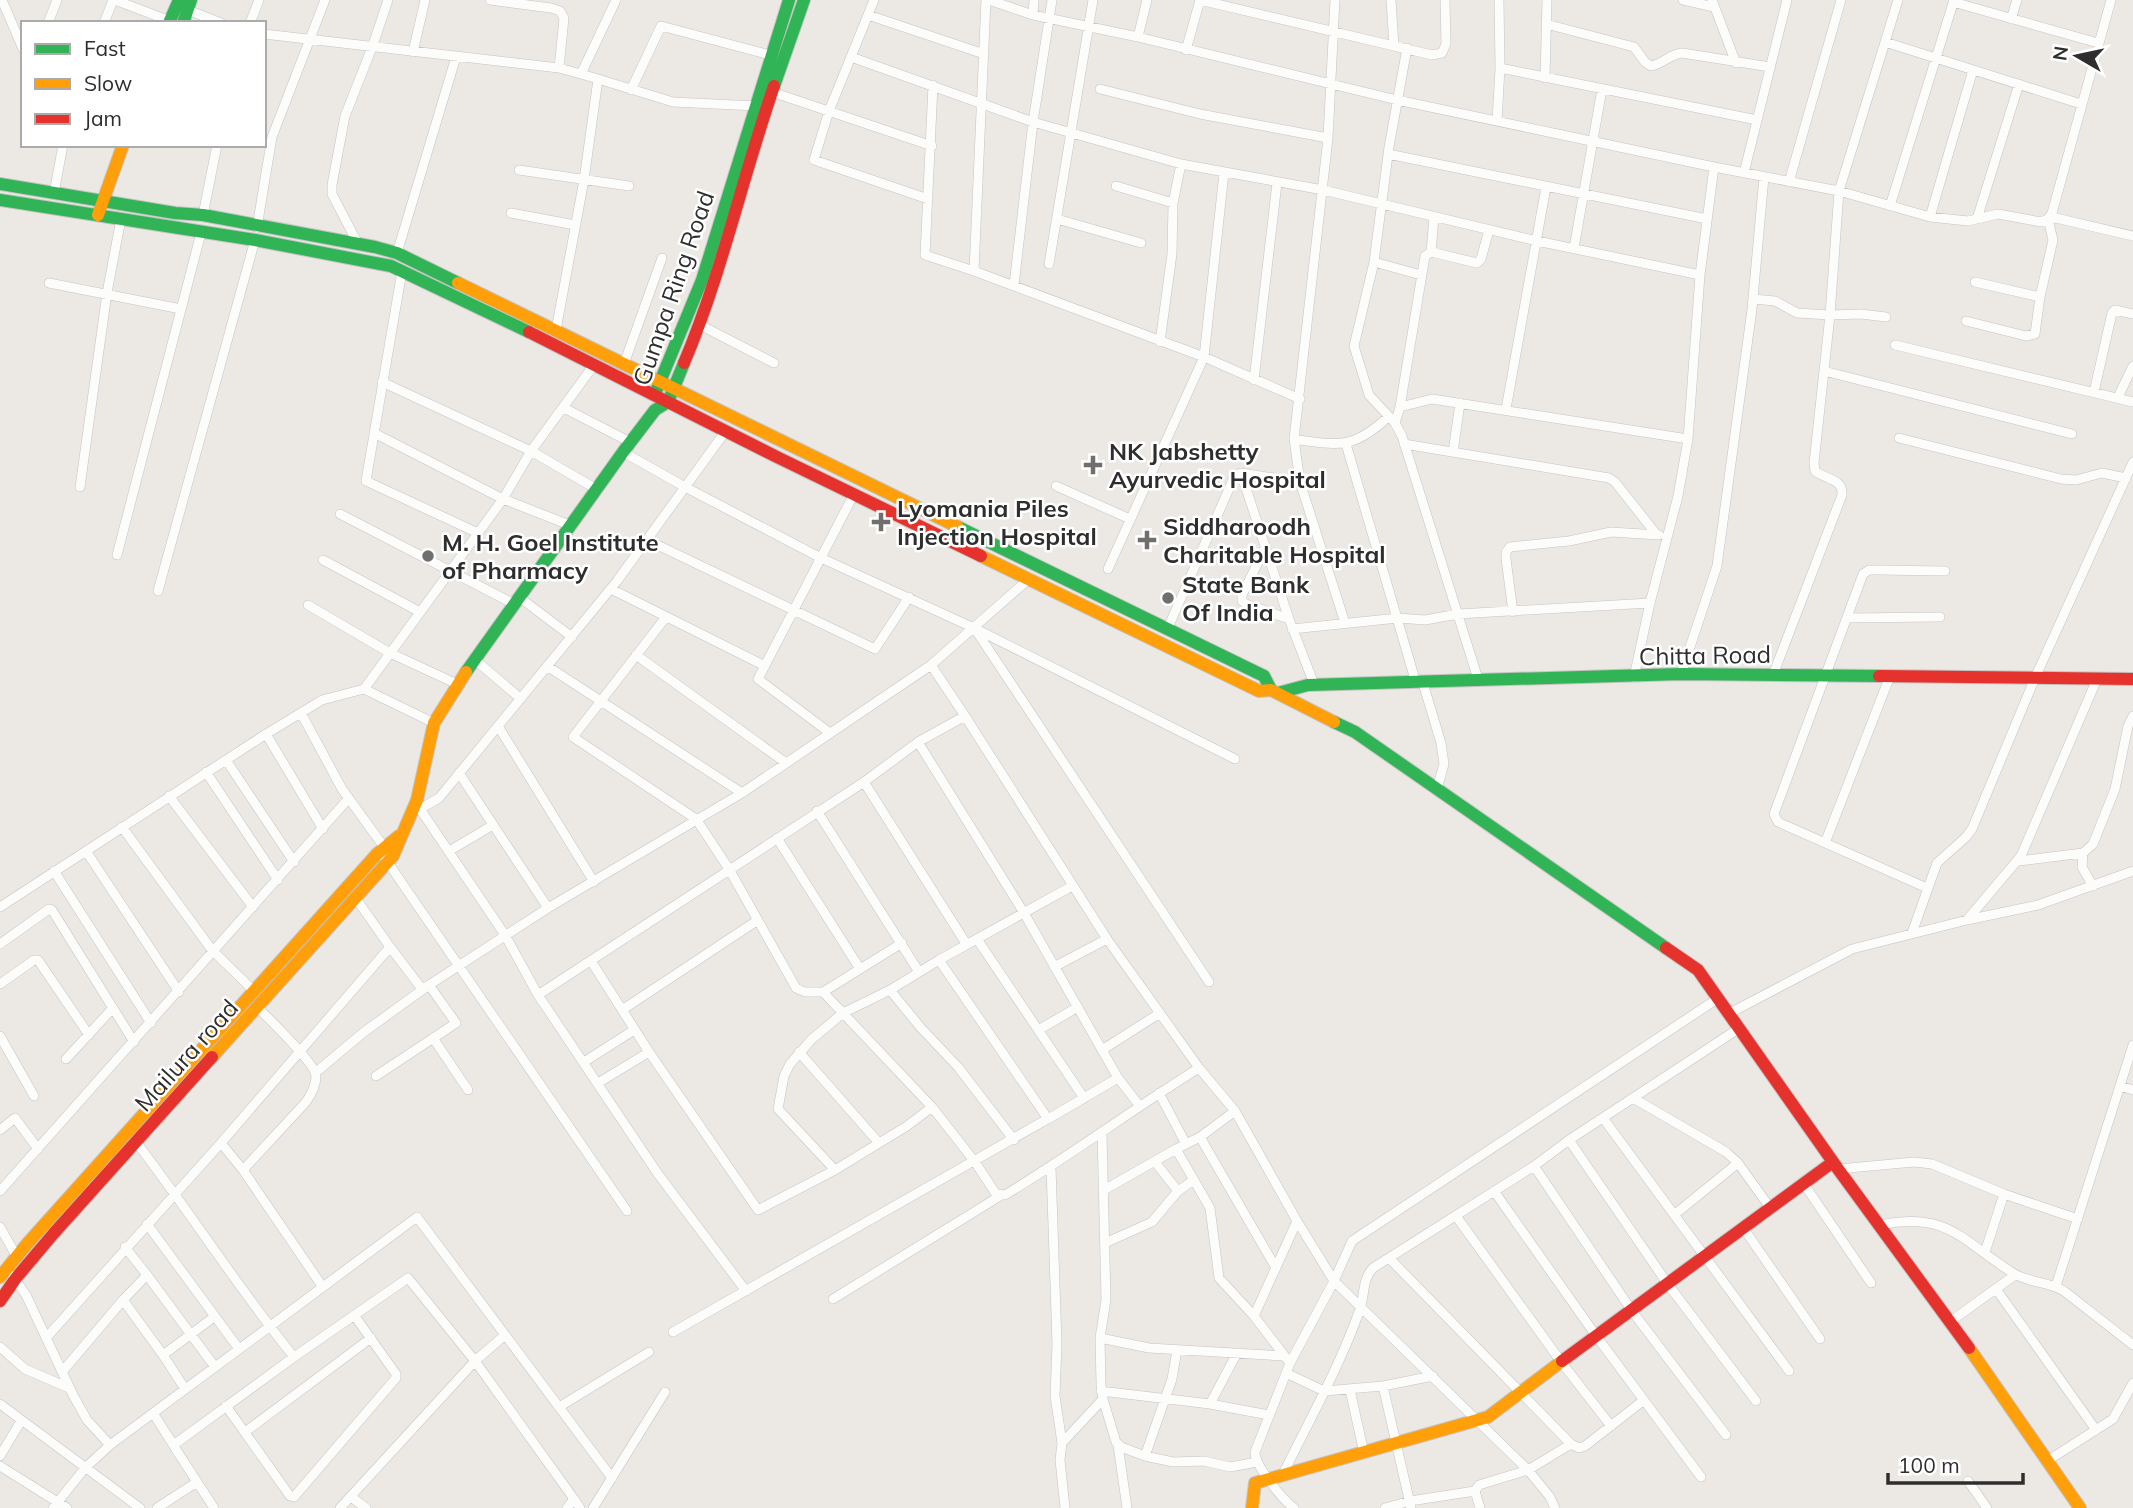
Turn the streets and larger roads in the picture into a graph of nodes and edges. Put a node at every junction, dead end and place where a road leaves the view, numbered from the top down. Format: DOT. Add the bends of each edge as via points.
graph roads {
  1 [pos="2,0"];
  2 [pos="57,0"];
  3 [pos="114,0"];
  4 [pos="259,0"];
  5 [pos="325,0"];
  6 [pos="388,0"];
  7 [pos="425,0"];
  8 [pos="490,0"];
  9 [pos="616,0"];
  10 [pos="789,0"];
  11 [pos="804,0"];
  12 [pos="874,0"];
  13 [pos="988,0"];
  14 [pos="1034,0"];
  15 [pos="1052,0"];
  16 [pos="1093,0"];
  17 [pos="1147,0"];
  18 [pos="1200,0"];
  19 [pos="1335,0"];
  20 [pos="1391,0"];
  21 [pos="1445,0"];
  22 [pos="1499,0"];
  23 [pos="1548,0"];
  24 [pos="1683,0"];
  25 [pos="1787,0"];
  26 [pos="1841,0"];
  27 [pos="1898,0"];
  28 [pos="2017,0"];
  29 [pos="2110,0"];
  30 [pos="1954,1"];
  31 [pos="532,2"];
  32 [pos="186,3"];
  33 [pos="1713,3"];
  34 [pos="552,4"];
  35 [pos="868,15"];
  36 [pos="1033,15"];
  37 [pos="1048,19"];
  38 [pos="2011,19"];
  39 [pos="49,21"];
  40 [pos="105,21"];
  41 [pos="171,21"];
  42 [pos="175,21"];
  43 [pos="218,21"];
  44 [pos="251,21"];
  45 [pos="1546,24"];
  46 [pos="1088,27"];
  47 [pos="1333,30"];
  48 [pos="266,34"];
  49 [pos="1138,37"];
  50 [pos="311,40"];
  51 [pos="1885,42"];
  52 [pos="2098,43"];
  53 [pos="21,44"];
  54 [pos="373,45"];
  55 [pos="1394,46"];
  56 [pos="1407,48"];
  57 [pos="1186,50"];
  58 [pos="413,51"];
  59 [pos="984,54"];
  60 [pos="770,55"];
  61 [pos="456,57"];
  62 [pos="850,57"];
  63 [pos="1936,58"];
  64 [pos="1736,62"];
  65 [pos="1770,67"];
  66 [pos="559,68"];
  67 [pos="1500,68"];
  68 [pos="1973,70"];
  69 [pos="581,74"];
  70 [pos="1545,78"];
  71 [pos="598,79"];
  72 [pos="1331,84"];
  73 [pos="2019,84"];
  74 [pos="933,85"];
  75 [pos="1100,89"];
  76 [pos="1602,89"];
  77 [pos="631,90"];
  78 [pos="772,92"];
  79 [pos="1397,100"];
  80 [pos="982,104"];
  81 [pos="2081,104"];
  82 [pos="755,106"];
  83 [pos="829,111"];
  84 [pos="1497,121"];
  85 [pos="1757,121"];
  86 [pos="1033,122"];
  87 [pos="1072,132"];
  88 [pos="1328,138"];
  89 [pos="1593,140"];
  90 [pos="932,146"];
  91 [pos="63,147"];
  92 [pos="122,147"];
  93 [pos="129,147"];
  94 [pos="217,147"];
  95 [pos="1388,154"];
  96 [pos="118,164"];
  97 [pos="1181,164"];
  98 [pos="1714,167"];
  99 [pos="519,170"];
  100 [pos="1224,173"];
  101 [pos="1745,173"];
  102 [pos="1764,177"];
  103 [pos="584,180"];
  104 [pos="1788,182"];
  105 [pos="1277,183"];
  106 [pos="0,184"];
  107 [pos="629,186"];
  108 [pos="1116,186"];
  109 [pos="1546,187"];
  110 [pos="1323,190"];
  111 [pos="1839,191"];
  112 [pos="54,193"];
  113 [pos="1583,193"];
  114 [pos="928,199"];
  115 [pos="0,200"];
  116 [pos="103,201"];
  117 [pos="1173,203"];
  118 [pos="1382,205"];
  119 [pos="1890,206"];
  120 [pos="511,213"];
  121 [pos="98,215"];
  122 [pos="203,215"];
  123 [pos="1434,217"];
  124 [pos="1930,217"];
  125 [pos="121,219"];
  126 [pos="1057,219"];
  127 [pos="1707,219"];
  128 [pos="1977,219"];
  129 [pos="2048,219"];
  130 [pos="575,225"];
  131 [pos="1489,230"];
  132 [pos="201,233"];
  133 [pos="256,233"];
  134 [pos="2133,236"];
  135 [pos="1537,241"];
  136 [pos="1142,243"];
  137 [pos="358,244"];
  138 [pos="1574,248"];
  139 [pos="1432,252"];
  140 [pos="397,253"];
  141 [pos="662,258"];
  142 [pos="1374,262"];
  143 [pos="1049,264"];
  144 [pos="402,271"];
  145 [pos="974,271"];
  146 [pos="1421,275"];
  147 [pos="1700,275"];
  148 [pos="1975,282"];
  149 [pos="49,283"];
  150 [pos="1014,285"];
  151 [pos="107,293"];
  152 [pos="2040,297"];
  153 [pos="1753,299"];
  154 [pos="181,309"];
  155 [pos="2133,314"];
  156 [pos="1830,316"];
  157 [pos="1886,317"];
  158 [pos="1966,321"];
  159 [pos="700,325"];
  160 [pos="556,330"];
  161 [pos="1160,342"];
  162 [pos="1895,345"];
  163 [pos="1204,357"];
  164 [pos="774,363"];
  165 [pos="624,364"];
  166 [pos="594,365"];
  167 [pos="2133,366"];
  168 [pos="1824,371"];
  169 [pos="1254,380"];
  170 [pos="382,382"];
  171 [pos="660,382"];
  172 [pos="673,388"];
  173 [pos="2094,392"];
  174 [pos="655,395"];
  175 [pos="2118,397"];
  176 [pos="1300,398"];
  177 [pos="668,402"];
  178 [pos="2133,402"];
  179 [pos="1460,403"];
  180 [pos="1400,407"];
  181 [pos="564,408"];
  182 [pos="1506,409"];
  183 [pos="655,410"];
  184 [pos="1392,420"];
  185 [pos="725,432"];
  186 [pos="374,433"];
  187 [pos="2072,434"];
  188 [pos="1899,438"];
  189 [pos="1294,439"];
  190 [pos="1688,439"];
  191 [pos="1346,444"];
  192 [pos="1404,444"];
  193 [pos="628,447"];
  194 [pos="531,451"];
  195 [pos="1453,452"];
  196 [pos="2133,462"];
  197 [pos="1241,472"];
  198 [pos="2126,478"];
  199 [pos="1300,482"];
  200 [pos="1056,486"];
  201 [pos="80,487"];
  202 [pos="685,487"];
  203 [pos="598,490"];
  204 [pos="853,494"];
  205 [pos="503,499"];
  206 [pos="340,514"];
  207 [pos="1129,519"];
  208 [pos="572,526"];
  209 [pos="478,533"];
  210 [pos="1657,535"];
  211 [pos="1668,536"];
  212 [pos="647,540"];
  213 [pos="1265,548"];
  214 [pos="117,555"];
  215 [pos="821,558"];
  216 [pos="323,560"];
  217 [pos="1042,569"];
  218 [pos="1108,569"];
  219 [pos="450,571"];
  220 [pos="1945,571"];
  221 [pos="1029,579"];
  222 [pos="611,589"];
  223 [pos="158,591"];
  224 [pos="909,597"];
  225 [pos="517,601"];
  226 [pos="1650,603"];
  227 [pos="308,605"];
  228 [pos="793,611"];
  229 [pos="419,612"];
  230 [pos="1513,612"];
  231 [pos="1458,614"];
  232 [pos="666,617"];
  233 [pos="1940,617"];
  234 [pos="1398,618"];
  235 [pos="1849,618"];
  236 [pos="1345,623"];
  237 [pos="1291,624"];
  238 [pos="974,628"];
  239 [pos="1167,630"];
  240 [pos="572,637"];
  241 [pos="390,653"];
  242 [pos="636,655"];
  243 [pos="474,659"];
  244 [pos="931,665"];
  245 [pos="547,666"];
  246 [pos="765,666"];
  247 [pos="1681,674"];
  248 [pos="1773,675"];
  249 [pos="1826,675"];
  250 [pos="1890,676"];
  251 [pos="1634,677"];
  252 [pos="2035,678"];
  253 [pos="2097,679"];
  254 [pos="1478,680"];
  255 [pos="2133,680"];
  256 [pos="1419,683"];
  257 [pos="457,684"];
  258 [pos="1314,684"];
  259 [pos="364,688"];
  260 [pos="1275,692"];
  261 [pos="520,698"];
  262 [pos="601,701"];
  263 [pos="301,713"];
  264 [pos="965,716"];
  265 [pos="2133,716"];
  266 [pos="434,723"];
  267 [pos="498,726"];
  268 [pos="830,733"];
  269 [pos="266,734"];
  270 [pos="918,742"];
  271 [pos="226,760"];
  272 [pos="1235,760"];
  273 [pos="786,763"];
  274 [pos="206,772"];
  275 [pos="459,772"];
  276 [pos="864,782"];
  277 [pos="1437,789"];
  278 [pos="742,793"];
  279 [pos="169,796"];
  280 [pos="349,799"];
  281 [pos="417,807"];
  282 [pos="817,811"];
  283 [pos="696,819"];
  284 [pos="493,825"];
  285 [pos="122,827"];
  286 [pos="323,829"];
  287 [pos="777,838"];
  288 [pos="1825,843"];
  289 [pos="86,851"];
  290 [pos="449,851"];
  291 [pos="384,853"];
  292 [pos="2082,853"];
  293 [pos="2019,861"];
  294 [pos="293,862"];
  295 [pos="729,870"];
  296 [pos="2133,871"];
  297 [pos="54,872"];
  298 [pos="278,880"];
  299 [pos="594,882"];
  300 [pos="1072,886"];
  301 [pos="2093,886"];
  302 [pos="1927,888"];
  303 [pos="355,897"];
  304 [pos="0,907"];
  305 [pos="253,907"];
  306 [pos="548,908"];
  307 [pos="1024,913"];
  308 [pos="758,920"];
  309 [pos="1967,920"];
  310 [pos="1912,933"];
  311 [pos="505,935"];
  312 [pos="977,939"];
  313 [pos="1107,939"];
  314 [pos="902,943"];
  315 [pos="0,944"];
  316 [pos="967,945"];
  317 [pos="390,947"];
  318 [pos="212,950"];
  319 [pos="939,960"];
  320 [pos="591,961"];
  321 [pos="1054,967"];
  322 [pos="458,968"];
  323 [pos="860,969"];
  324 [pos="919,972"];
  325 [pos="1209,982"];
  326 [pos="0,984"];
  327 [pos="425,987"];
  328 [pos="890,990"];
  329 [pos="254,991"];
  330 [pos="179,992"];
  331 [pos="823,992"];
  332 [pos="538,995"];
  333 [pos="1717,999"];
  334 [pos="257,1007"];
  335 [pos="1077,1007"];
  336 [pos="112,1009"];
  337 [pos="622,1010"];
  338 [pos="843,1013"];
  339 [pos="1160,1013"];
  340 [pos="1728,1014"];
  341 [pos="151,1023"];
  342 [pos="1040,1029"];
  343 [pos="1738,1029"];
  344 [pos="634,1030"];
  345 [pos="89,1035"];
  346 [pos="0,1036"];
  347 [pos="433,1038"];
  348 [pos="134,1042"];
  349 [pos="2133,1045"];
  350 [pos="1102,1050"];
  351 [pos="299,1052"];
  352 [pos="649,1052"];
  353 [pos="799,1052"];
  354 [pos="66,1059"];
  355 [pos="584,1062"];
  356 [pos="1199,1068"];
  357 [pos="315,1073"];
  358 [pos="376,1076"];
  359 [pos="1118,1078"];
  360 [pos="598,1083"];
  361 [pos="2120,1086"];
  362 [pos="468,1090"];
  363 [pos="2133,1090"];
  364 [pos="1159,1093"];
  365 [pos="34,1096"];
  366 [pos="1084,1098"];
  367 [pos="1633,1098"];
  368 [pos="1139,1105"];
  369 [pos="932,1107"];
  370 [pos="1235,1111"];
  371 [pos="1051,1117"];
  372 [pos="1603,1118"];
  373 [pos="0,1130"];
  374 [pos="1102,1133"];
  375 [pos="1200,1137"];
  376 [pos="1014,1140"];
  377 [pos="1569,1140"];
  378 [pos="136,1142"];
  379 [pos="221,1143"];
  380 [pos="879,1143"];
  381 [pos="1186,1144"];
  382 [pos="38,1149"];
  383 [pos="1176,1149"];
  384 [pos="975,1162"];
  385 [pos="1155,1162"];
  386 [pos="1738,1163"];
  387 [pos="1534,1166"];
  388 [pos="1836,1166"];
  389 [pos="1051,1167"];
  390 [pos="243,1170"];
  391 [pos="835,1170"];
  392 [pos="1194,1180"];
  393 [pos="1804,1184"];
  394 [pos="1104,1190"];
  395 [pos="0,1191"];
  396 [pos="1178,1191"];
  397 [pos="1494,1191"];
  398 [pos="174,1192"];
  399 [pos="2004,1194"];
  400 [pos="1000,1196"];
  401 [pos="1771,1209"];
  402 [pos="627,1211"];
  403 [pos="1674,1215"];
  404 [pos="1455,1216"];
  405 [pos="2078,1219"];
  406 [pos="1297,1221"];
  407 [pos="147,1224"];
  408 [pos="1880,1225"];
  409 [pos="0,1227"];
  410 [pos="1744,1229"];
  411 [pos="1105,1243"];
  412 [pos="125,1247"];
  413 [pos="1985,1252"];
  414 [pos="1704,1256"];
  415 [pos="17,1257"];
  416 [pos="1389,1258"];
  417 [pos="1276,1268"];
  418 [pos="5,1273"];
  419 [pos="147,1275"];
  420 [pos="2015,1275"];
  421 [pos="1334,1281"];
  422 [pos="1667,1283"];
  423 [pos="1871,1283"];
  424 [pos="322,1286"];
  425 [pos="2056,1286"];
  426 [pos="1996,1289"];
  427 [pos="746,1291"];
  428 [pos="833,1299"];
  429 [pos="123,1300"];
  430 [pos="0,1301"];
  431 [pos="1361,1306"];
  432 [pos="1632,1311"];
  433 [pos="354,1315"];
  434 [pos="1254,1316"];
  435 [pos="214,1317"];
  436 [pos="1951,1321"];
  437 [pos="269,1326"];
  438 [pos="673,1332"];
  439 [pos="191,1335"];
  440 [pos="505,1335"];
  441 [pos="1597,1336"];
  442 [pos="46,1338"];
  443 [pos="372,1338"];
  444 [pos="1100,1338"];
  445 [pos="1820,1339"];
  446 [pos="2133,1345"];
  447 [pos="0,1347"];
  448 [pos="239,1349"];
  449 [pos="1177,1350"];
  450 [pos="649,1352"];
  451 [pos="1237,1353"];
  452 [pos="163,1355"];
  453 [pos="295,1357"];
  454 [pos="1287,1359"];
  455 [pos="475,1361"];
  456 [pos="1562,1363"];
  457 [pos="215,1367"];
  458 [pos="1789,1371"];
  459 [pos="62,1372"];
  460 [pos="1286,1373"];
  461 [pos="1433,1376"];
  462 [pos="2133,1382"];
  463 [pos="1383,1386"];
  464 [pos="69,1388"];
  465 [pos="185,1389"];
  466 [pos="1350,1390"];
  467 [pos="1324,1391"];
  468 [pos="665,1392"];
  469 [pos="1521,1394"];
  470 [pos="1102,1395"];
  471 [pos="1164,1400"];
  472 [pos="1644,1401"];
  473 [pos="1756,1401"];
  474 [pos="0,1404"];
  475 [pos="1210,1404"];
  476 [pos="226,1406"];
  477 [pos="559,1407"];
  478 [pos="153,1413"];
  479 [pos="1269,1415"];
  480 [pos="21,1421"];
  481 [pos="1479,1421"];
  482 [pos="1611,1426"];
  483 [pos="2096,1430"];
  484 [pos="245,1432"];
  485 [pos="1726,1435"];
  486 [pos="1062,1443"];
  487 [pos="1571,1444"];
  488 [pos="110,1445"];
  489 [pos="1118,1445"];
  490 [pos="1395,1445"];
  491 [pos="174,1446"];
  492 [pos="1364,1453"];
  493 [pos="0,1456"];
  494 [pos="1145,1456"];
  495 [pos="2048,1461"];
  496 [pos="1256,1462"];
  497 [pos="0,1466"];
  498 [pos="85,1468"];
  499 [pos="1528,1470"];
  500 [pos="1276,1477"];
  501 [pos="1701,1477"];
  502 [pos="612,1478"];
  503 [pos="1968,1481"];
  504 [pos="197,1482"];
  505 [pos="1475,1491"];
  506 [pos="351,1497"];
  507 [pos="574,1499"];
  508 [pos="1410,1504"];
  509 [pos="60,1506"];
  510 [pos="140,1508"];
  511 [pos="157,1508"];
  512 [pos="214,1508"];
  513 [pos="340,1508"];
  514 [pos="366,1508"];
  515 [pos="567,1508"];
  516 [pos="580,1508"];
  517 [pos="593,1508"];
  518 [pos="1065,1508"];
  519 [pos="1127,1508"];
  520 [pos="1252,1508"];
  521 [pos="1294,1508"];
  522 [pos="1384,1508"];
  523 [pos="1480,1508"];
  524 [pos="1555,1508"];
  525 [pos="1987,1508"];
  526 [pos="2079,1508"];
  1 -- 53 [label="street"];
  2 -- 39 [label="street"];
  3 -- 40 [label="street"];
  3 -- 41 [label="street"];
  4 -- 44 [label="street"];
  5 -- 50 [label="street"];
  6 -- 54 [label="street"];
  7 -- 58 [label="street"];
  8 -- 31 [label="street"];
  9 -- 69 [label="street"];
  10 -- 60 [label="street, Gumpa Ring Road"];
  11 -- 78 [label="street, Gumpa Ring Road"];
  12 -- 35 [label="street"];
  13 -- 36 [label="street"];
  13 -- 59 [label="street"];
  14 -- 36 [label="street"];
  15 -- 37 [label="street"];
  16 -- 46 [label="street"];
  17 -- 49 [label="street"];
  18 -- 47 [label="street"];
  18 -- 57 [label="street"];
  19 -- 47 [label="street"];
  20 -- 55 [label="street"];
  21 -- 56 [label="street" via="1442,54"];
  22 -- 67 [label="street"];
  23 -- 45 [label="street"];
  24 -- 33 [label="street"];
  25 -- 65 [label="street"];
  26 -- 104 [label="street"];
  27 -- 51 [label="street"];
  28 -- 38 [label="street"];
  29 -- 52 [label="street"];
  30 -- 38 [label="street"];
  30 -- 63 [label="street"];
  31 -- 34 [label="street"];
  32 -- 42 [label="street"];
  32 -- 43 [label="street"];
  33 -- 64 [label="street"];
  34 -- 66 [label="street" via="564,18"];
  35 -- 59 [label="street"];
  35 -- 62 [label="street"];
  36 -- 37 [label="street"];
  37 -- 46 [label="street"];
  37 -- 86 [label="street"];
  38 -- 52 [label="street"];
  45 -- 64 [label="street" via="1634,47 1651,66 1682,53"];
  45 -- 70 [label="street"];
  46 -- 49 [label="street"];
  46 -- 87 [label="street"];
  47 -- 55 [label="street"];
  47 -- 72 [label="street"];
  48 -- 50 [label="street"];
  49 -- 57 [label="street"];
  50 -- 54 [label="street"];
  50 -- 133 [label="street" via="272,137"];
  51 -- 63 [label="street"];
  51 -- 111 [label="street"];
  52 -- 81 [label="street"];
  54 -- 58 [label="street"];
  54 -- 137 [label="street" via="345,116 332,185 332,194"];
  55 -- 56 [label="street"];
  56 -- 79 [label="street"];
  57 -- 72 [label="street"];
  58 -- 61 [label="street"];
  59 -- 80 [label="street"];
  60 -- 77 [label="street" via="661,26"];
  60 -- 82 [label="street, Gumpa Ring Road"];
  61 -- 66 [label="street"];
  61 -- 140 [label="street"];
  62 -- 74 [label="street"];
  62 -- 83 [label="street"];
  63 -- 68 [label="street"];
  63 -- 119 [label="street"];
  64 -- 65 [label="street"];
  65 -- 85 [label="street"];
  66 -- 69 [label="street"];
  67 -- 70 [label="street"];
  67 -- 84 [label="street"];
  68 -- 73 [label="street"];
  68 -- 124 [label="street"];
  69 -- 71 [label="street"];
  70 -- 76 [label="street"];
  71 -- 77 [label="street"];
  71 -- 103 [label="street"];
  72 -- 79 [label="street"];
  72 -- 88 [label="street"];
  73 -- 81 [label="street"];
  73 -- 128 [label="street"];
  74 -- 80 [label="street"];
  74 -- 90 [label="street"];
  75 -- 88 [label="street"];
  76 -- 85 [label="street"];
  76 -- 89 [label="street"];
  77 -- 82 [label="street" via="682,104"];
  78 -- 83 [label="street"];
  78 -- 159 [label="street, Gumpa Ring Road"];
  79 -- 84 [label="street"];
  79 -- 95 [label="street"];
  80 -- 86 [label="street"];
  80 -- 145 [label="street"];
  81 -- 129 [label="street"];
  82 -- 171 [label="street, Gumpa Ring Road" via="702,280"];
  83 -- 90 [label="street"];
  83 -- 114 [label="street" via="814,161"];
  84 -- 89 [label="street"];
  85 -- 101 [label="street"];
  86 -- 87 [label="street"];
  86 -- 150 [label="street"];
  87 -- 97 [label="street"];
  87 -- 126 [label="street"];
  88 -- 110 [label="street"];
  89 -- 98 [label="street"];
  89 -- 113 [label="street"];
  90 -- 114 [label="street"];
  91 -- 112 [label="street"];
  92 -- 96 [label="street"];
  93 -- 96 [label="street"];
  94 -- 122 [label="street"];
  95 -- 109 [label="street"];
  95 -- 118 [label="street"];
  96 -- 116 [label="street"];
  97 -- 100 [label="street"];
  97 -- 117 [label="street"];
  98 -- 101 [label="street"];
  98 -- 127 [label="street"];
  99 -- 103 [label="street"];
  100 -- 105 [label="street"];
  100 -- 163 [label="street"];
  101 -- 102 [label="street"];
  102 -- 104 [label="street"];
  102 -- 153 [label="street"];
  103 -- 107 [label="street"];
  103 -- 130 [label="street"];
  104 -- 111 [label="street"];
  105 -- 110 [label="street"];
  105 -- 169 [label="street"];
  106 -- 112 [label="street"];
  108 -- 117 [label="street"];
  109 -- 113 [label="street"];
  109 -- 135 [label="street"];
  110 -- 118 [label="street"];
  110 -- 176 [label="street"];
  111 -- 119 [label="street"];
  111 -- 156 [label="street"];
  112 -- 116 [label="street"];
  113 -- 127 [label="street"];
  113 -- 138 [label="street"];
  114 -- 145 [label="street" via="925,255"];
  115 -- 121 [label="street"];
  116 -- 121 [label="street"];
  116 -- 122 [label="street"];
  117 -- 161 [label="street" via="1172,254"];
  118 -- 123 [label="street"];
  118 -- 142 [label="street"];
  119 -- 124 [label="street"];
  120 -- 130 [label="street"];
  121 -- 125 [label="street"];
  122 -- 133 [label="street"];
  123 -- 131 [label="street"];
  123 -- 139 [label="street"];
  124 -- 128 [label="street"];
  125 -- 132 [label="street"];
  125 -- 151 [label="street"];
  126 -- 136 [label="street"];
  126 -- 143 [label="street"];
  127 -- 147 [label="street"];
  128 -- 129 [label="street" via="1998,214 2041,222"];
  129 -- 134 [label="street"];
  129 -- 152 [label="street" via="2053,240"];
  130 -- 160 [label="street"];
  131 -- 135 [label="street"];
  131 -- 139 [label="street" via="1477,263"];
  132 -- 133 [label="street"];
  132 -- 154 [label="street"];
  133 -- 137 [label="street"];
  133 -- 144 [label="street"];
  133 -- 223 [label="street"];
  135 -- 138 [label="street"];
  135 -- 182 [label="street"];
  137 -- 140 [label="street"];
  138 -- 147 [label="street"];
  139 -- 146 [label="street" via="1424,256"];
  140 -- 160 [label="street"];
  141 -- 165 [label="street"];
  142 -- 146 [label="street"];
  142 -- 184 [label="street" via="1354,346 1369,395"];
  144 -- 166 [label="street"];
  144 -- 170 [label="street"];
  145 -- 150 [label="street"];
  146 -- 180 [label="street"];
  147 -- 190 [label="street"];
  148 -- 152 [label="street"];
  149 -- 151 [label="street"];
  150 -- 161 [label="street"];
  151 -- 154 [label="street"];
  151 -- 201 [label="street"];
  152 -- 158 [label="street" via="2031,337"];
  153 -- 156 [label="street" via="1775,301 1797,313"];
  153 -- 247 [label="street" via="1717,566"];
  154 -- 214 [label="street"];
  155 -- 173 [label="street" via="2119,309 2112,313"];
  156 -- 157 [label="street"];
  156 -- 168 [label="street"];
  159 -- 164 [label="street"];
  159 -- 172 [label="street, Gumpa Ring Road"];
  160 -- 165 [label="street"];
  161 -- 163 [label="street"];
  162 -- 173 [label="street"];
  163 -- 169 [label="street"];
  163 -- 207 [label="street"];
  165 -- 171 [label="street"];
  166 -- 174 [label="street"];
  166 -- 181 [label="street"];
  167 -- 175 [label="street"];
  168 -- 187 [label="street"];
  168 -- 248 [label="street" via="1815,471 1840,483 1842,495"];
  169 -- 176 [label="street"];
  170 -- 186 [label="street"];
  170 -- 194 [label="street"];
  171 -- 172 [label="street"];
  171 -- 174 [label="street, Gumpa Ring Road"];
  172 -- 177 [label="street, Gumpa Ring Road"];
  172 -- 217 [label="street"];
  173 -- 175 [label="street"];
  174 -- 177 [label="street"];
  174 -- 183 [label="street, Gumpa Ring Road"];
  175 -- 178 [label="street"];
  176 -- 189 [label="street"];
  177 -- 183 [label="street, Gumpa Ring Road"];
  177 -- 185 [label="street"];
  179 -- 180 [label="street" via="1432,399"];
  179 -- 182 [label="street"];
  179 -- 195 [label="street"];
  180 -- 184 [label="street"];
  181 -- 193 [label="street"];
  181 -- 194 [label="street"];
  182 -- 190 [label="street"];
  183 -- 193 [label="street, Mailura road"];
  184 -- 191 [label="street"];
  184 -- 192 [label="street"];
  185 -- 202 [label="street"];
  185 -- 204 [label="street"];
  186 -- 205 [label="street"];
  186 -- 209 [label="street" via="366,481"];
  188 -- 198 [label="street" via="2061,480 2102,473"];
  189 -- 191 [label="street"];
  189 -- 199 [label="street"];
  190 -- 211 [label="street"];
  191 -- 234 [label="street"];
  192 -- 195 [label="street"];
  192 -- 231 [label="street"];
  193 -- 202 [label="street"];
  193 -- 203 [label="street, Mailura road"];
  194 -- 203 [label="street"];
  194 -- 205 [label="street"];
  195 -- 210 [label="street" via="1609,478"];
  196 -- 198 [label="street"];
  197 -- 199 [label="street"];
  197 -- 213 [label="street"];
  197 -- 239 [label="street" via="1233,478"];
  198 -- 252 [label="street"];
  199 -- 236 [label="street"];
  200 -- 207 [label="street"];
  202 -- 212 [label="street"];
  202 -- 215 [label="street"];
  203 -- 208 [label="street, Mailura road"];
  204 -- 215 [label="street"];
  204 -- 221 [label="street"];
  205 -- 208 [label="street"];
  205 -- 209 [label="street"];
  206 -- 219 [label="street"];
  207 -- 218 [label="street"];
  208 -- 225 [label="street, Mailura road"];
  209 -- 219 [label="street"];
  210 -- 211 [label="street"];
  210 -- 230 [label="street" via="1611,532 1510,547 1506,559"];
  211 -- 226 [label="street"];
  212 -- 222 [label="street"];
  212 -- 228 [label="street"];
  213 -- 237 [label="street"];
  213 -- 237 [label="street" via="1242,601"];
  215 -- 224 [label="street"];
  215 -- 228 [label="street"];
  216 -- 229 [label="street"];
  217 -- 221 [label="street"];
  217 -- 239 [label="street"];
  219 -- 225 [label="street"];
  219 -- 229 [label="street"];
  220 -- 235 [label="street" via="1870,570 1863,574"];
  221 -- 238 [label="street"];
  221 -- 260 [label="street" via="1259,691"];
  222 -- 232 [label="street"];
  222 -- 240 [label="street"];
  224 -- 228 [label="street" via="876,649"];
  224 -- 238 [label="street"];
  225 -- 240 [label="street"];
  225 -- 243 [label="street, Mailura road"];
  226 -- 230 [label="street"];
  226 -- 251 [label="street"];
  227 -- 241 [label="street"];
  228 -- 246 [label="street"];
  229 -- 241 [label="street"];
  230 -- 231 [label="street"];
  231 -- 234 [label="street" via="1425,620"];
  231 -- 254 [label="street"];
  232 -- 242 [label="street"];
  232 -- 246 [label="street"];
  233 -- 235 [label="street"];
  234 -- 236 [label="street"];
  234 -- 256 [label="street"];
  235 -- 249 [label="street"];
  236 -- 237 [label="street"];
  237 -- 258 [label="street"];
  238 -- 244 [label="street"];
  238 -- 272 [label="street"];
  238 -- 325 [label="street"];
  239 -- 260 [label="street" via="1264,676"];
  240 -- 245 [label="street"];
  241 -- 257 [label="street"];
  241 -- 259 [label="street"];
  242 -- 262 [label="street"];
  242 -- 273 [label="street"];
  243 -- 257 [label="street, Mailura road"];
  243 -- 261 [label="street"];
  244 -- 264 [label="street"];
  244 -- 268 [label="street"];
  245 -- 261 [label="street"];
  245 -- 262 [label="street"];
  246 -- 268 [label="street" via="758,679"];
  247 -- 248 [label="street, Chitta Road"];
  247 -- 251 [label="street, Chitta Road"];
  248 -- 249 [label="street, Chitta Road"];
  249 -- 250 [label="street, Chitta Road"];
  249 -- 288 [label="street" via="1774,814 1778,822"];
  250 -- 252 [label="street, Chitta Road"];
  250 -- 288 [label="street"];
  251 -- 254 [label="street, Chitta Road"];
  252 -- 253 [label="street, Chitta Road"];
  252 -- 302 [label="street" via="1972,829 1937,863"];
  253 -- 255 [label="street, Chitta Road"];
  253 -- 293 [label="street"];
  254 -- 256 [label="street, Chitta Road"];
  256 -- 258 [label="street, Chitta Road"];
  256 -- 277 [label="street" via="1441,743 1444,764"];
  257 -- 266 [label="street, Mailura road"];
  258 -- 260 [label="street, Chitta Road"];
  259 -- 263 [label="street" via="323,700"];
  259 -- 266 [label="street"];
  260 -- 277 [label="street" via="1336,721"];
  261 -- 267 [label="street"];
  262 -- 278 [label="street"];
  262 -- 283 [label="street" via="573,737"];
  263 -- 269 [label="street"];
  263 -- 280 [label="street"];
  264 -- 270 [label="street"];
  264 -- 300 [label="street"];
  265 -- 292 [label="street" via="2115,789 2093,844"];
  266 -- 281 [label="street, Mailura road"];
  267 -- 275 [label="street"];
  267 -- 299 [label="street"];
  268 -- 273 [label="street"];
  269 -- 271 [label="street"];
  269 -- 286 [label="street"];
  270 -- 276 [label="street"];
  270 -- 307 [label="street"];
  271 -- 274 [label="street"];
  271 -- 294 [label="street"];
  273 -- 278 [label="street"];
  274 -- 279 [label="street"];
  274 -- 298 [label="street"];
  275 -- 281 [label="street" via="439,798"];
  275 -- 284 [label="street"];
  276 -- 282 [label="street"];
  276 -- 316 [label="street"];
  277 -- 333 [label="street" via="1698,970"];
  278 -- 283 [label="street"];
  279 -- 285 [label="street"];
  279 -- 305 [label="street"];
  280 -- 286 [label="street"];
  280 -- 291 [label="street"];
  281 -- 290 [label="street"];
  281 -- 291 [label="street, Mailura road"];
  282 -- 287 [label="street"];
  282 -- 314 [label="street"];
  283 -- 295 [label="street"];
  283 -- 299 [label="street"];
  284 -- 290 [label="street"];
  284 -- 306 [label="street"];
  285 -- 289 [label="street"];
  285 -- 318 [label="street"];
  286 -- 294 [label="street"];
  287 -- 295 [label="street"];
  287 -- 323 [label="street"];
  288 -- 302 [label="street"];
  289 -- 297 [label="street"];
  289 -- 330 [label="street"];
  290 -- 311 [label="street"];
  291 -- 303 [label="street, Mailura road"];
  291 -- 322 [label="street"];
  291 -- 329 [label="street, Mailura road"];
  292 -- 293 [label="street"];
  292 -- 301 [label="street" via="2082,867"];
  293 -- 309 [label="street"];
  294 -- 298 [label="street"];
  295 -- 308 [label="street"];
  295 -- 320 [label="street"];
  296 -- 301 [label="street"];
  297 -- 304 [label="street"];
  297 -- 341 [label="street"];
  298 -- 305 [label="street"];
  299 -- 306 [label="street"];
  300 -- 307 [label="street"];
  300 -- 313 [label="street"];
  301 -- 309 [label="street" via="2038,905"];
  302 -- 310 [label="street"];
  303 -- 317 [label="street"];
  303 -- 334 [label="street, Mailura road"];
  305 -- 318 [label="street"];
  306 -- 311 [label="street"];
  307 -- 312 [label="street"];
  307 -- 321 [label="street"];
  308 -- 331 [label="street" via="796,988"];
  308 -- 337 [label="street"];
  309 -- 310 [label="street"];
  310 -- 340 [label="street" via="1842,953"];
  311 -- 322 [label="street"];
  311 -- 332 [label="street"];
  312 -- 316 [label="street"];
  312 -- 342 [label="street"];
  313 -- 321 [label="street"];
  313 -- 339 [label="street"];
  314 -- 323 [label="street"];
  314 -- 324 [label="street"];
  315 -- 336 [label="street" via="52,910"];
  316 -- 319 [label="street"];
  317 -- 327 [label="street"];
  317 -- 351 [label="street"];
  318 -- 329 [label="street"];
  318 -- 330 [label="street"];
  319 -- 324 [label="street"];
  319 -- 371 [label="street" via="1048,1119"];
  320 -- 332 [label="street"];
  320 -- 337 [label="street"];
  321 -- 335 [label="street"];
  322 -- 327 [label="street"];
  322 -- 402 [label="street"];
  323 -- 331 [label="street"];
  324 -- 328 [label="street"];
  326 -- 345 [label="street" via="38,960"];
  327 -- 347 [label="street" via="456,1023"];
  327 -- 357 [label="street"];
  328 -- 338 [label="street"];
  328 -- 376 [label="street"];
  329 -- 415 [label="street, Mailura road"];
  330 -- 341 [label="street"];
  331 -- 338 [label="street"];
  332 -- 355 [label="street"];
  333 -- 340 [label="street"];
  333 -- 421 [label="street" via="1358,1235"];
  334 -- 351 [label="street"];
  334 -- 378 [label="street, Mailura road"];
  335 -- 342 [label="street"];
  335 -- 350 [label="street"];
  336 -- 345 [label="street"];
  336 -- 348 [label="street"];
  337 -- 344 [label="street"];
  338 -- 353 [label="street"];
  338 -- 369 [label="street"];
  339 -- 350 [label="street"];
  339 -- 356 [label="street"];
  340 -- 343 [label="street"];
  341 -- 348 [label="street"];
  342 -- 366 [label="street"];
  343 -- 367 [label="street"];
  343 -- 388 [label="street"];
  344 -- 352 [label="street"];
  344 -- 355 [label="street"];
  345 -- 354 [label="street"];
  346 -- 365 [label="street"];
  347 -- 358 [label="street"];
  347 -- 362 [label="street"];
  348 -- 382 [label="street"];
  349 -- 361 [label="street"];
  350 -- 359 [label="street"];
  351 -- 357 [label="street"];
  351 -- 379 [label="street"];
  352 -- 360 [label="street"];
  352 -- 391 [label="street" via="758,1210"];
  353 -- 380 [label="street"];
  353 -- 391 [label="street" via="784,1076 778,1109"];
  355 -- 360 [label="street"];
  356 -- 364 [label="street"];
  356 -- 370 [label="street"];
  357 -- 390 [label="street" via="315,1085 306,1102"];
  359 -- 366 [label="street"];
  359 -- 368 [label="street"];
  360 -- 427 [label="street" via="658,1174"];
  361 -- 363 [label="street"];
  361 -- 405 [label="street"];
  364 -- 368 [label="street"];
  364 -- 381 [label="street"];
  366 -- 371 [label="street"];
  367 -- 372 [label="street"];
  367 -- 386 [label="street"];
  368 -- 374 [label="street"];
  369 -- 380 [label="street"];
  369 -- 384 [label="street"];
  370 -- 375 [label="street"];
  370 -- 406 [label="street"];
  371 -- 376 [label="street"];
  372 -- 377 [label="street"];
  372 -- 403 [label="street"];
  373 -- 382 [label="street" via="15,1118"];
  374 -- 389 [label="street"];
  374 -- 394 [label="street"];
  375 -- 381 [label="street"];
  375 -- 417 [label="street"];
  376 -- 384 [label="street"];
  377 -- 387 [label="street"];
  377 -- 422 [label="street"];
  378 -- 398 [label="street"];
  378 -- 418 [label="street, Mailura road"];
  379 -- 390 [label="street"];
  379 -- 398 [label="street"];
  380 -- 391 [label="street"];
  381 -- 383 [label="street"];
  382 -- 395 [label="street"];
  383 -- 385 [label="street"];
  383 -- 392 [label="street"];
  384 -- 400 [label="street"];
  384 -- 427 [label="street"];
  385 -- 394 [label="street"];
  385 -- 396 [label="street"];
  386 -- 401 [label="street"];
  386 -- 403 [label="street"];
  387 -- 397 [label="street"];
  387 -- 432 [label="street"];
  388 -- 393 [label="street"];
  388 -- 399 [label="street" via="1932,1164"];
  388 -- 408 [label="street"];
  389 -- 400 [label="street"];
  389 -- 486 [label="street" via="1055,1396"];
  390 -- 424 [label="street"];
  392 -- 396 [label="street"];
  392 -- 434 [label="street" via="1210,1208 1219,1278"];
  393 -- 401 [label="street"];
  393 -- 423 [label="street"];
  394 -- 411 [label="street"];
  396 -- 411 [label="street" via="1152,1222"];
  397 -- 404 [label="street"];
  397 -- 441 [label="street"];
  398 -- 407 [label="street"];
  398 -- 437 [label="street"];
  399 -- 405 [label="street"];
  399 -- 413 [label="street"];
  400 -- 428 [label="street"];
  401 -- 410 [label="street"];
  403 -- 414 [label="street"];
  404 -- 416 [label="street"];
  404 -- 456 [label="street"];
  405 -- 425 [label="street"];
  406 -- 417 [label="street"];
  406 -- 421 [label="street"];
  407 -- 412 [label="street"];
  407 -- 435 [label="street"];
  408 -- 413 [label="street" via="1933,1222"];
  408 -- 436 [label="street"];
  409 -- 415 [label="street"];
  410 -- 414 [label="street"];
  410 -- 445 [label="street"];
  411 -- 444 [label="street" via="1106,1300"];
  412 -- 419 [label="street"];
  412 -- 442 [label="street"];
  413 -- 420 [label="street"];
  414 -- 422 [label="street"];
  414 -- 458 [label="street"];
  415 -- 418 [label="street, Mailura road"];
  416 -- 431 [label="street" via="1369,1272"];
  416 -- 469 [label="street"];
  417 -- 434 [label="street"];
  418 -- 430 [label="street, Mailura road"];
  418 -- 442 [label="street"];
  419 -- 429 [label="street"];
  419 -- 439 [label="street"];
  420 -- 425 [label="street"];
  420 -- 426 [label="street"];
  421 -- 431 [label="street"];
  421 -- 454 [label="street"];
  422 -- 432 [label="street"];
  422 -- 473 [label="street"];
  424 -- 437 [label="street"];
  424 -- 440 [label="street" via="417,1217"];
  425 -- 446 [label="street"];
  426 -- 436 [label="street"];
  426 -- 483 [label="street"];
  427 -- 438 [label="street"];
  429 -- 452 [label="street"];
  429 -- 459 [label="street"];
  431 -- 461 [label="street"];
  431 -- 467 [label="street"];
  432 -- 441 [label="street"];
  432 -- 485 [label="street"];
  433 -- 443 [label="street"];
  433 -- 453 [label="street"];
  433 -- 455 [label="street" via="408,1278"];
  434 -- 454 [label="street"];
  435 -- 439 [label="street"];
  435 -- 448 [label="street"];
  436 -- 495 [label="street"];
  437 -- 448 [label="street"];
  437 -- 453 [label="street"];
  439 -- 452 [label="street"];
  439 -- 457 [label="street"];
  440 -- 455 [label="street"];
  440 -- 477 [label="street"];
  441 -- 456 [label="street"];
  441 -- 472 [label="street"];
  442 -- 459 [label="street"];
  443 -- 484 [label="street"];
  443 -- 484 [label="street" via="396,1380 294,1497"];
  444 -- 449 [label="street"];
  444 -- 470 [label="street"];
  447 -- 464 [label="street" via="25,1369"];
  448 -- 457 [label="street"];
  449 -- 451 [label="street"];
  449 -- 471 [label="street"];
  450 -- 477 [label="street"];
  451 -- 454 [label="street"];
  451 -- 475 [label="street"];
  452 -- 465 [label="street"];
  453 -- 476 [label="street"];
  454 -- 460 [label="street"];
  455 -- 506 [label="street"];
  455 -- 507 [label="street"];
  456 -- 469 [label="street"];
  456 -- 482 [label="street"];
  457 -- 465 [label="street"];
  459 -- 464 [label="street"];
  460 -- 467 [label="street"];
  460 -- 479 [label="street"];
  461 -- 463 [label="street"];
  461 -- 481 [label="street"];
  462 -- 483 [label="street" via="2118,1414"];
  463 -- 466 [label="street"];
  463 -- 490 [label="street"];
  464 -- 488 [label="street" via="87,1420"];
  465 -- 478 [label="street"];
  466 -- 467 [label="street"];
  466 -- 492 [label="street"];
  467 -- 500 [label="street"];
  468 -- 502 [label="street"];
  469 -- 481 [label="street"];
  469 -- 487 [label="street"];
  470 -- 471 [label="street"];
  470 -- 486 [label="street"];
  470 -- 489 [label="street"];
  471 -- 475 [label="street"];
  471 -- 494 [label="street"];
  472 -- 482 [label="street"];
  472 -- 501 [label="street"];
  474 -- 480 [label="street"];
  475 -- 479 [label="street"];
  476 -- 484 [label="street"];
  476 -- 491 [label="street"];
  477 -- 502 [label="street"];
  478 -- 488 [label="street"];
  478 -- 491 [label="street"];
  479 -- 496 [label="street" via="1255,1452"];
  480 -- 493 [label="street"];
  480 -- 498 [label="street"];
  481 -- 490 [label="street"];
  481 -- 499 [label="street"];
  482 -- 487 [label="street" via="1585,1446"];
  483 -- 495 [label="street"];
  486 -- 518 [label="street" via="1059,1460"];
  487 -- 499 [label="street"];
  488 -- 498 [label="street"];
  489 -- 494 [label="street"];
  489 -- 519 [label="street"];
  490 -- 492 [label="street"];
  490 -- 508 [label="street"];
  491 -- 504 [label="street"];
  492 -- 500 [label="street"];
  494 -- 496 [label="street" via="1230,1467"];
  495 -- 526 [label="street"];
  496 -- 500 [label="street"];
  497 -- 509 [label="street"];
  498 -- 509 [label="street"];
  498 -- 510 [label="street"];
  499 -- 505 [label="street" via="1479,1485"];
  499 -- 524 [label="street"];
  500 -- 520 [label="street" via="1255,1483"];
  500 -- 521 [label="street" via="1285,1501"];
  502 -- 517 [label="street"];
  503 -- 525 [label="street"];
  504 -- 511 [label="street"];
  504 -- 512 [label="street"];
  505 -- 508 [label="street"];
  505 -- 523 [label="street"];
  506 -- 513 [label="street"];
  506 -- 514 [label="street"];
  507 -- 515 [label="street"];
  507 -- 516 [label="street"];
  508 -- 522 [label="street"];
}
